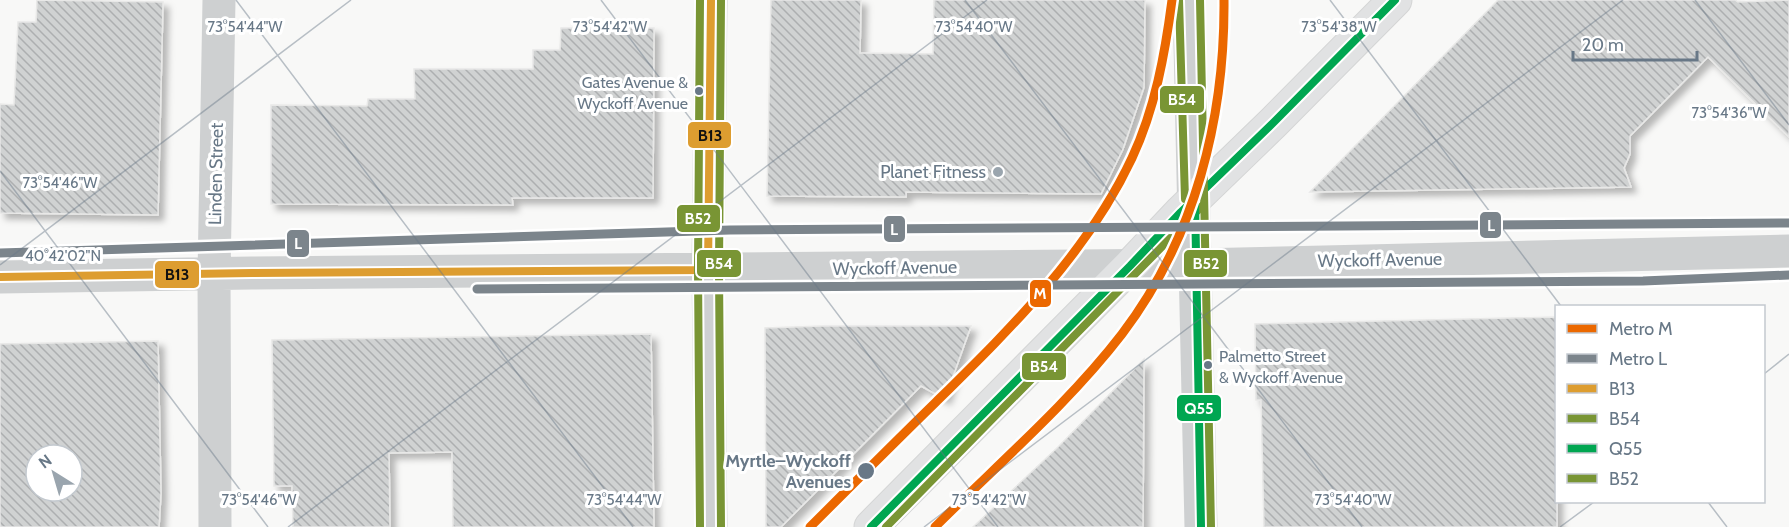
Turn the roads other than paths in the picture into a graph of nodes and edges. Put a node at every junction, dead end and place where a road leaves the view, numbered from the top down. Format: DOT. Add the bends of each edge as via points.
graph roads {
  1 [pos="219,0"];
  2 [pos="711,0"];
  3 [pos="1190,0"];
  4 [pos="1395,0"];
  5 [pos="1195,199"];
  6 [pos="1789,251"];
  7 [pos="1195,265"];
  8 [pos="1130,266"];
  9 [pos="708,270"];
  10 [pos="214,274"];
  11 [pos="0,277"];
  12 [pos="215,527"];
  13 [pos="711,527"];
  14 [pos="871,527"];
  15 [pos="1201,527"];
  1 -- 10 [label="street, Linden Street"];
  2 -- 9 [label="street"];
  3 -- 5 [label="street"];
  4 -- 5 [label="main road"];
  5 -- 7 [label="street"];
  5 -- 8 [label="main road"];
  6 -- 7 [label="street, Wyckoff Avenue"];
  7 -- 8 [label="street, Wyckoff Avenue"];
  7 -- 15 [label="street"];
  8 -- 9 [label="street, Wyckoff Avenue"];
  8 -- 14 [label="main road"];
  9 -- 10 [label="street, Wyckoff Avenue"];
  9 -- 13 [label="street"];
  10 -- 11 [label="street, Wyckoff Avenue"];
  10 -- 12 [label="street, Linden Street"];
}
